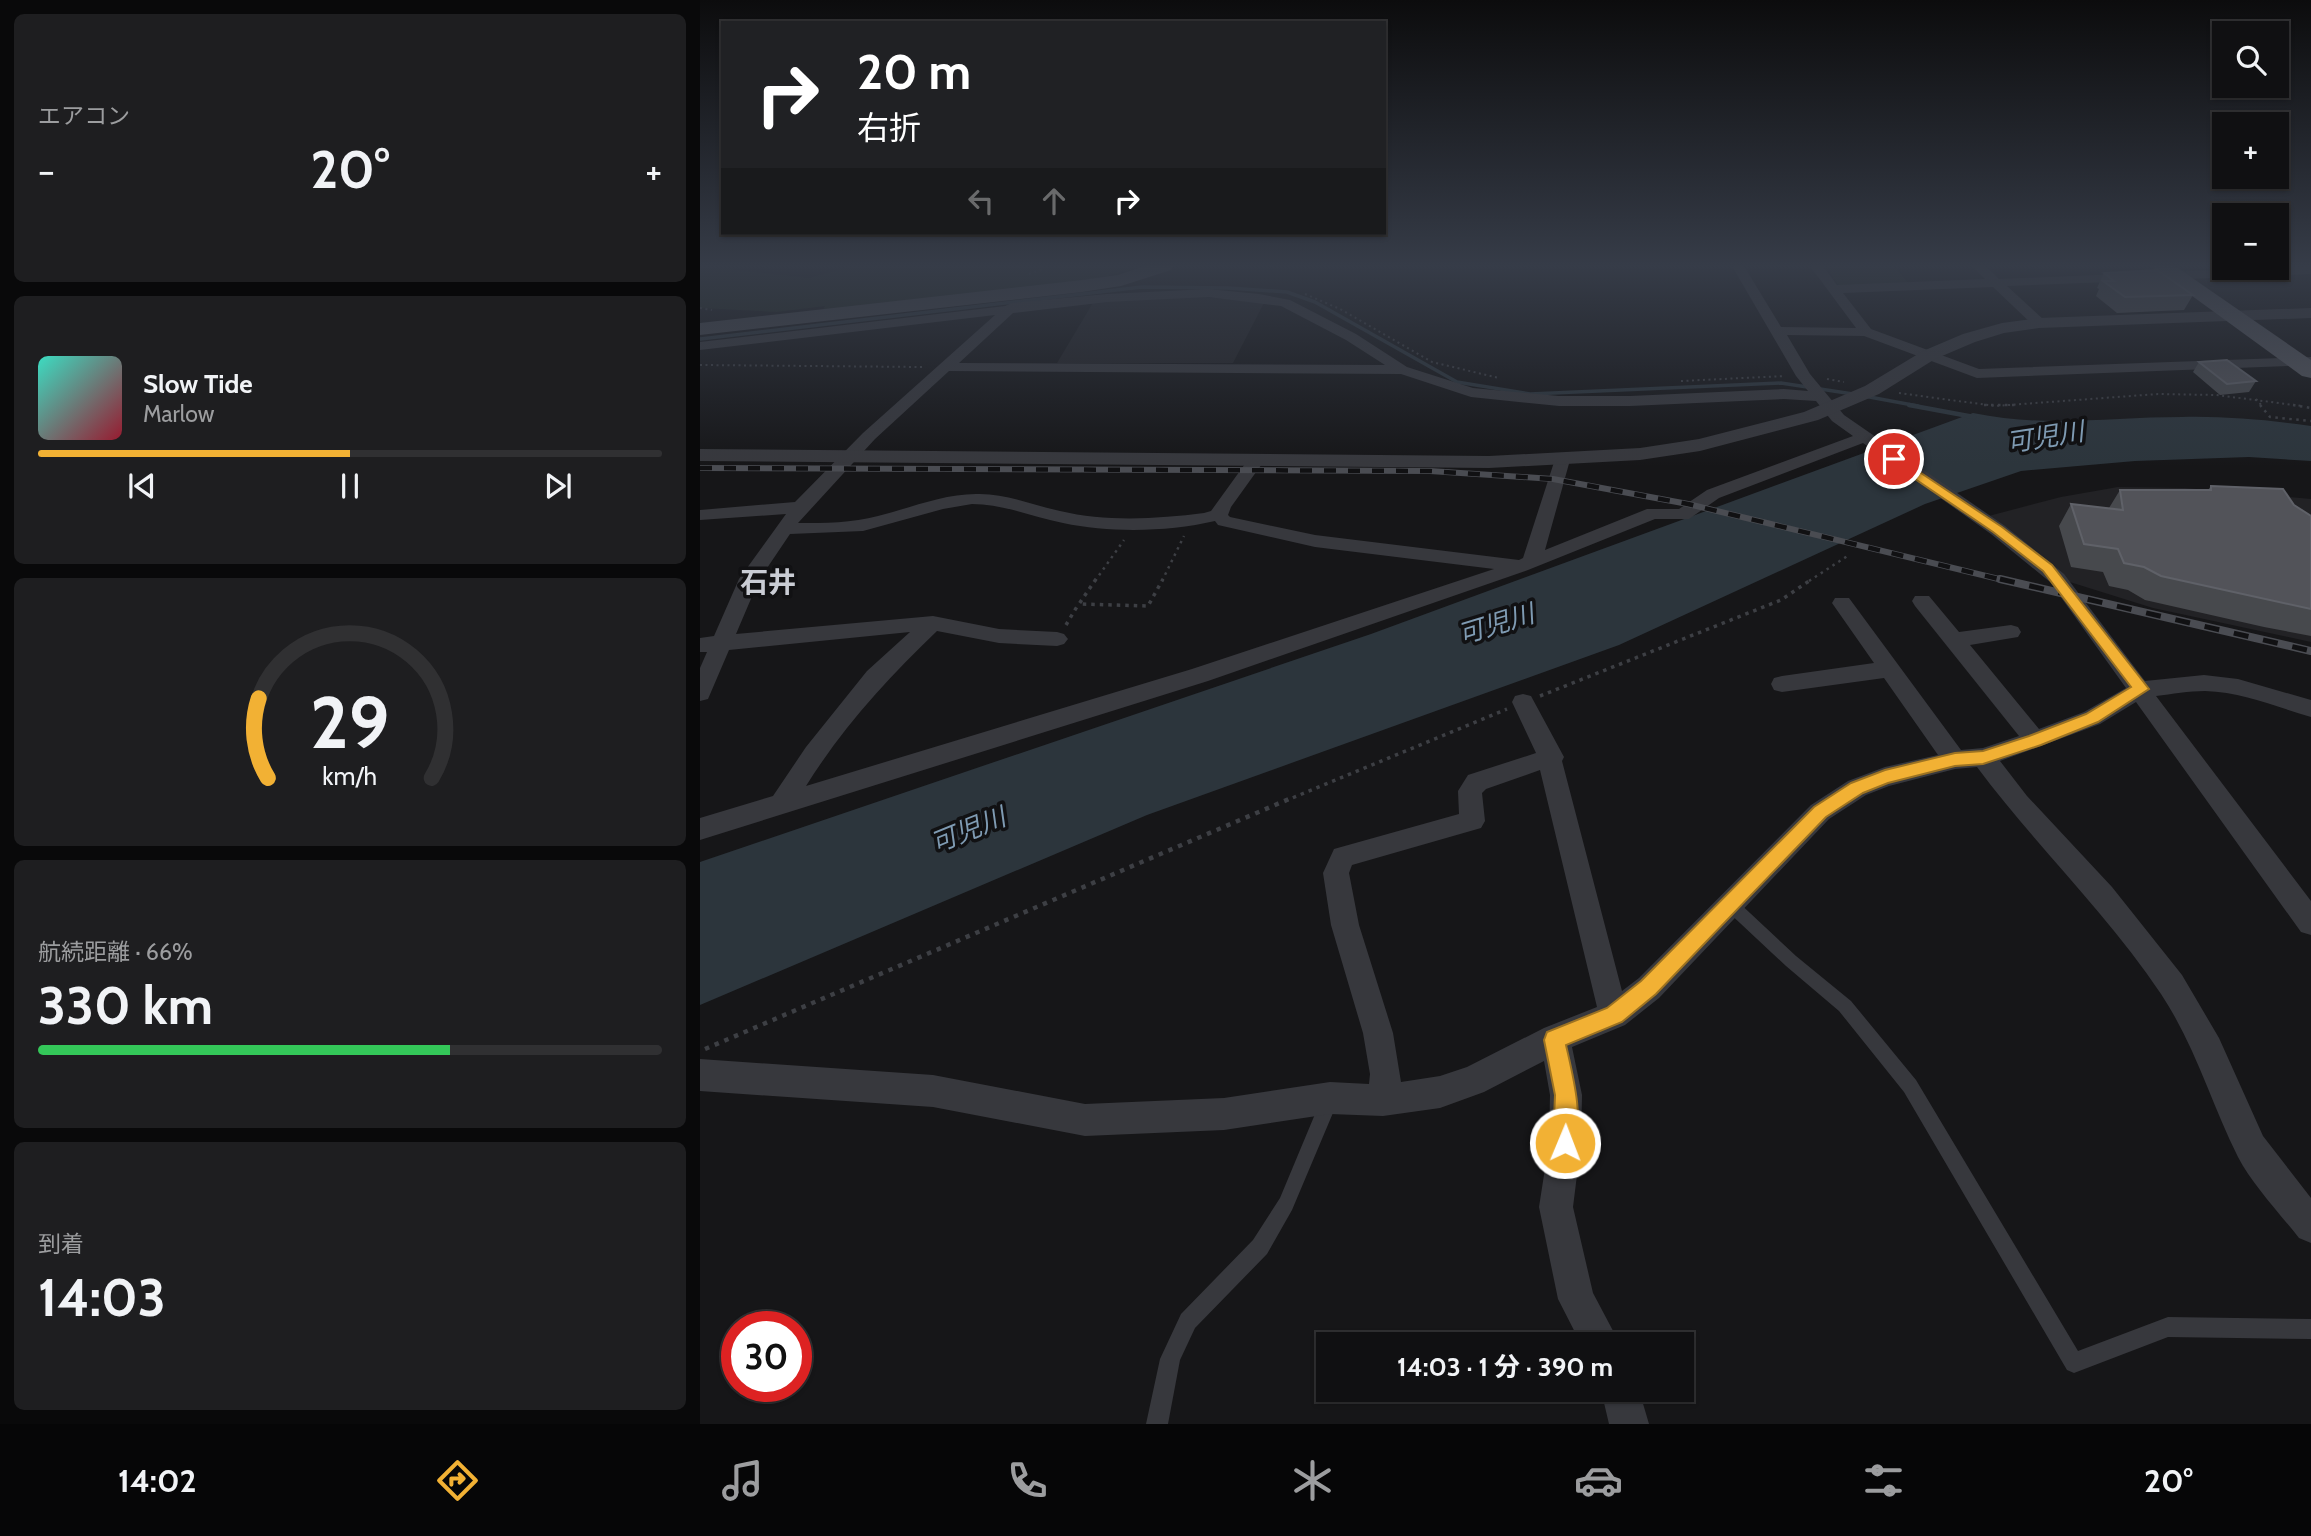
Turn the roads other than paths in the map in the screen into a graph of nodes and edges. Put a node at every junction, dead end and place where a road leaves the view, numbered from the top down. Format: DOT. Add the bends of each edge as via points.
graph roads {
  1 [pos="722,332"];
  2 [pos="734,332"];
  3 [pos="983,332"];
  4 [pos="1339,332"];
  5 [pos="1778,332"];
  6 [pos="1867,332"];
  7 [pos="1990,332"];
  8 [pos="2258,332"];
  9 [pos="703,335"];
  10 [pos="1929,355"];
  11 [pos="2307,364"];
  12 [pos="945,367"];
  13 [pos="1402,370"];
  14 [pos="1822,400"];
  15 [pos="1868,440"];
  16 [pos="700,455"];
  17 [pos="848,455"];
  18 [pos="1562,460"];
  19 [pos="1256,461"];
  20 [pos="800,507"];
  21 [pos="700,515"];
  22 [pos="1219,515"];
  23 [pos="783,529"];
  24 [pos="1526,564"];
  25 [pos="1922,601"];
  26 [pos="1842,603"];
  27 [pos="933,623"];
  28 [pos="2011,632"];
  29 [pos="1057,639"];
  30 [pos="1955,640"];
  31 [pos="710,643"];
  32 [pos="1890,668"];
  33 [pos="1782,684"];
  34 [pos="2141,689"];
  35 [pos="700,693"];
  36 [pos="1523,702"];
  37 [pos="2311,709"];
  38 [pos="2035,740"];
  39 [pos="1552,757"];
  40 [pos="1969,758"];
  41 [pos="782,803"];
  42 [pos="700,828"];
  43 [pos="1730,904"];
  44 [pos="2311,922"];
  45 [pos="1615,1015"];
  46 [pos="1555,1040"];
  47 [pos="700,1075"];
  48 [pos="1330,1098"];
  49 [pos="1383,1100"];
  50 [pos="2311,1226"];
  51 [pos="2311,1329"];
  52 [pos="1594,1332"];
  53 [pos="1623,1402"];
  54 [pos="1157,1424"];
  55 [pos="1629,1424"];
  1 -- 9 [label="main road"];
  2 -- 9 [label="street"];
  3 -- 12 [label="street"];
  4 -- 13 [label="street"];
  5 -- 14 [label="street"];
  6 -- 10 [label="street"];
  7 -- 10 [label="street"];
  8 -- 11 [label="main road"];
  10 -- 11 [label="street" via="1977,374"];
  10 -- 14 [label="street" via="1850,400"];
  12 -- 13 [label="street"];
  12 -- 17 [label="street"];
  13 -- 14 [label="street" via="1471,392 1559,401 1784,394"];
  14 -- 15 [label="street"];
  14 -- 18 [label="street" via="1773,428 1640,454"];
  15 -- 24 [label="street" via="1713,494 1683,515 1653,513"];
  15 -- 34 [label="street" via="2048,568"];
  16 -- 17 [label="street"];
  17 -- 19 [label="street"];
  17 -- 20 [label="street"];
  18 -- 19 [label="street"];
  18 -- 24 [label="street"];
  19 -- 22 [label="street"];
  20 -- 21 [label="street"];
  20 -- 23 [label="street"];
  22 -- 23 [label="street" via="1190,522 1071,519 987,499 864,524"];
  22 -- 24 [label="street" via="1224,521 1315,541"];
  23 -- 31 [label="street"];
  24 -- 41 [label="street" via="1200,675"];
  25 -- 30 [label="street"];
  26 -- 32 [label="street"];
  27 -- 29 [label="street" via="999,636"];
  27 -- 31 [label="street"];
  27 -- 41 [label="street" via="875,677 814,753"];
  28 -- 30 [label="street"];
  30 -- 38 [label="street"];
  31 -- 35 [label="street"];
  32 -- 33 [label="street"];
  32 -- 40 [label="street"];
  34 -- 37 [label="street" via="2204,683 2238,687"];
  34 -- 38 [label="street" via="2092,718"];
  34 -- 44 [label="street"];
  36 -- 39 [label="street"];
  38 -- 40 [label="street"];
  39 -- 45 [label="street"];
  39 -- 49 [label="street" via="1477,782 1470,791 1472,821 1343,857 1336,873 1345,925 1378,1033 1386,1074"];
  40 -- 43 [label="street" via="1857,788 1820,812"];
  40 -- 50 [label="street" via="2018,803 2102,895 2172,985 2208,1049 2251,1148"];
  41 -- 42 [label="street"];
  43 -- 45 [label="street" via="1649,988"];
  43 -- 51 [label="lane" via="1845,1006 1910,1086 2074,1363 2168,1327"];
  45 -- 46 [label="street"];
  46 -- 49 [label="street" via="1462,1085"];
  46 -- 52 [label="street" via="1566,1095 1556,1207 1576,1298"];
  47 -- 48 [label="street" via="933,1091 1085,1120 1224,1114"];
  48 -- 49 [label="street"];
  48 -- 54 [label="lane" via="1286,1204 1260,1247 1188,1321 1170,1359"];
  53 -- 55 [label="street"];
}
